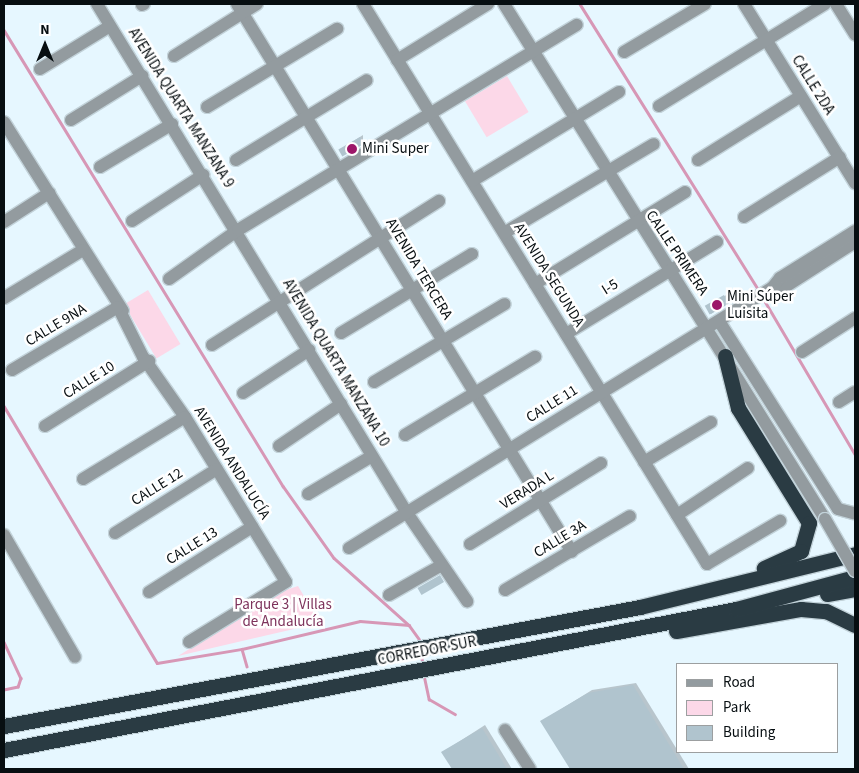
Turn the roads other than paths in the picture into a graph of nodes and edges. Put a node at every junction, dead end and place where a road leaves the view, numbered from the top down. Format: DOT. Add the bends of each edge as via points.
graph roads {
  1 [pos="97,4"];
  2 [pos="256,4"];
  3 [pos="488,4"];
  4 [pos="504,4"];
  5 [pos="705,4"];
  6 [pos="744,4"];
  7 [pos="825,4"];
  8 [pos="836,4"];
  9 [pos="368,5"];
  10 [pos="240,8"];
  11 [pos="577,24"];
  12 [pos="110,26"];
  13 [pos="338,28"];
  14 [pos="855,35"];
  15 [pos="766,40"];
  16 [pos="532,51"];
  17 [pos="624,52"];
  18 [pos="174,56"];
  19 [pos="398,60"];
  20 [pos="275,65"];
  21 [pos="40,68"];
  22 [pos="142,76"];
  23 [pos="367,80"];
  24 [pos="619,92"];
  25 [pos="801,96"];
  26 [pos="659,106"];
  27 [pos="207,107"];
  28 [pos="430,113"];
  29 [pos="306,116"];
  30 [pos="71,120"];
  31 [pos="574,120"];
  32 [pos="4,122"];
  33 [pos="172,124"];
  34 [pos="8,140"];
  35 [pos="654,144"];
  36 [pos="840,157"];
  37 [pos="236,160"];
  38 [pos="698,160"];
  39 [pos="100,167"];
  40 [pos="340,171"];
  41 [pos="605,171"];
  42 [pos="204,175"];
  43 [pos="472,181"];
  44 [pos="855,183"];
  45 [pos="685,192"];
  46 [pos="49,193"];
  47 [pos="439,201"];
  48 [pos="744,217"];
  49 [pos="132,221"];
  50 [pos="4,222"];
  51 [pos="637,223"];
  52 [pos="238,230"];
  53 [pos="855,231"];
  54 [pos="504,233"];
  55 [pos="380,237"];
  56 [pos="717,242"];
  57 [pos="855,242"];
  58 [pos="83,250"];
  59 [pos="472,254"];
  60 [pos="822,257"];
  61 [pos="671,268"];
  62 [pos="169,279"];
  63 [pos="535,284"];
  64 [pos="412,290"];
  65 [pos="4,298"];
  66 [pos="279,300"];
  67 [pos="505,304"];
  68 [pos="118,307"];
  69 [pos="855,318"];
  70 [pos="719,320"];
  71 [pos="708,328"];
  72 [pos="341,333"];
  73 [pos="566,334"];
  74 [pos="444,341"];
  75 [pos="212,345"];
  76 [pos="309,350"];
  77 [pos="802,352"];
  78 [pos="725,356"];
  79 [pos="534,357"];
  80 [pos="149,361"];
  81 [pos="12,370"];
  82 [pos="374,382"];
  83 [pos="475,392"];
  84 [pos="855,392"];
  85 [pos="243,393"];
  86 [pos="602,393"];
  87 [pos="840,402"];
  88 [pos="341,404"];
  89 [pos="185,417"];
  90 [pos="711,422"];
  91 [pos="45,426"];
  92 [pos="405,435"];
  93 [pos="279,446"];
  94 [pos="510,450"];
  95 [pos="372,456"];
  96 [pos="644,462"];
  97 [pos="600,463"];
  98 [pos="748,468"];
  99 [pos="217,469"];
  100 [pos="83,479"];
  101 [pos="308,494"];
  102 [pos="540,500"];
  103 [pos="853,512"];
  104 [pos="407,513"];
  105 [pos="676,515"];
  106 [pos="630,516"];
  107 [pos="780,520"];
  108 [pos="252,527"];
  109 [pos="115,533"];
  110 [pos="4,535"];
  111 [pos="470,544"];
  112 [pos="349,548"];
  113 [pos="572,552"];
  114 [pos="855,554"];
  115 [pos="440,566"];
  116 [pos="855,571"];
  117 [pos="855,577"];
  118 [pos="855,589"];
  119 [pos="505,590"];
  120 [pos="149,592"];
  121 [pos="390,595"];
  122 [pos="467,601"];
  123 [pos="640,606"];
  124 [pos="736,609"];
  125 [pos="855,625"];
  126 [pos="188,642"];
  127 [pos="558,644"];
  128 [pos="75,657"];
  129 [pos="4,726"];
  130 [pos="505,730"];
  131 [pos="4,750"];
  132 [pos="530,769"];
  1 -- 12 [label="street, AVENIDA QUARTA MANZANA 9"];
  2 -- 10 [label="street"];
  3 -- 19 [label="street"];
  4 -- 16 [label="street, CALLE PRIMERA"];
  5 -- 17 [label="street"];
  6 -- 15 [label="street, CALLE 2DA"];
  7 -- 15 [label="street"];
  8 -- 14 [label="street"];
  9 -- 19 [label="street, AVENIDA SEGUNDA"];
  10 -- 18 [label="street"];
  10 -- 20 [label="street, AVENIDA TERCERA"];
  11 -- 16 [label="street"];
  12 -- 21 [label="street"];
  12 -- 22 [label="street, AVENIDA QUARTA MANZANA 9"];
  13 -- 20 [label="street"];
  15 -- 25 [label="street, CALLE 2DA"];
  15 -- 26 [label="street"];
  16 -- 28 [label="street"];
  16 -- 31 [label="street, CALLE PRIMERA"];
  19 -- 28 [label="street, AVENIDA SEGUNDA"];
  20 -- 27 [label="street"];
  20 -- 29 [label="street, AVENIDA TERCERA"];
  22 -- 30 [label="street"];
  22 -- 33 [label="street, AVENIDA QUARTA MANZANA 9"];
  23 -- 29 [label="street"];
  24 -- 31 [label="street"];
  25 -- 36 [label="street, CALLE 2DA"];
  25 -- 38 [label="street"];
  28 -- 40 [label="street"];
  28 -- 43 [label="street, AVENIDA SEGUNDA"];
  29 -- 37 [label="street"];
  29 -- 40 [label="street, AVENIDA TERCERA"];
  31 -- 41 [label="street, CALLE PRIMERA"];
  31 -- 43 [label="street"];
  32 -- 34 [label="street, AVENIDA ANDALUCÍA"];
  33 -- 39 [label="street"];
  33 -- 42 [label="street, AVENIDA QUARTA MANZANA 9"];
  34 -- 46 [label="street, AVENIDA ANDALUCÍA"];
  35 -- 41 [label="street"];
  36 -- 44 [label="street, CALLE 2DA"];
  36 -- 48 [label="street"];
  40 -- 52 [label="street"];
  40 -- 55 [label="street, AVENIDA TERCERA"];
  41 -- 51 [label="street, CALLE PRIMERA"];
  41 -- 54 [label="street"];
  42 -- 49 [label="street"];
  42 -- 52 [label="street, AVENIDA QUARTA MANZANA 9"];
  43 -- 54 [label="street, AVENIDA SEGUNDA"];
  45 -- 51 [label="street"];
  46 -- 50 [label="street"];
  46 -- 58 [label="street, AVENIDA ANDALUCÍA"];
  47 -- 55 [label="street"];
  51 -- 61 [label="street, CALLE PRIMERA"];
  51 -- 63 [label="street"];
  52 -- 62 [label="street"];
  52 -- 66 [label="street, AVENIDA QUARTA MANZANA 10"];
  53 -- 60 [label="street, CALLE 11"];
  54 -- 63 [label="street, AVENIDA SEGUNDA"];
  55 -- 64 [label="street, AVENIDA TERCERA"];
  55 -- 66 [label="street"];
  56 -- 61 [label="street, I-5"];
  57 -- 60 [label="street, CALLE 11"];
  58 -- 65 [label="street"];
  58 -- 68 [label="street, AVENIDA ANDALUCÍA"];
  59 -- 64 [label="street"];
  60 -- 70 [label="street, CALLE 11" via="780,278 765,292"];
  61 -- 71 [label="street, CALLE PRIMERA"];
  61 -- 73 [label="street, I-5"];
  63 -- 73 [label="street, AVENIDA SEGUNDA"];
  64 -- 72 [label="street"];
  64 -- 74 [label="street, AVENIDA TERCERA"];
  66 -- 75 [label="street"];
  66 -- 76 [label="street, AVENIDA QUARTA MANZANA 10"];
  67 -- 74 [label="street"];
  68 -- 80 [label="street, AVENIDA ANDALUCÍA" via="128,332"];
  68 -- 81 [label="street, CALLE 9NA"];
  69 -- 77 [label="street"];
  70 -- 71 [label="street, CALLE 11"];
  70 -- 103 [label="street" via="838,509"];
  71 -- 78 [label="street, CALLE PRIMERA"];
  71 -- 86 [label="street, CALLE 11"];
  73 -- 86 [label="street, AVENIDA SEGUNDA"];
  74 -- 82 [label="street"];
  74 -- 83 [label="street, AVENIDA TERCERA"];
  76 -- 85 [label="street"];
  76 -- 88 [label="street, AVENIDA QUARTA MANZANA 10"];
  78 -- 116 [label="street, CALLE PRIMERA, bridge"];
  78 -- 123 [label="highway" via="738,408 807,516 808,538 796,557"];
  79 -- 83 [label="street"];
  80 -- 89 [label="street, AVENIDA ANDALUCÍA"];
  80 -- 91 [label="street, CALLE 10"];
  83 -- 92 [label="street"];
  83 -- 94 [label="street, AVENIDA TERCERA"];
  84 -- 87 [label="street"];
  86 -- 94 [label="street, CALLE 11"];
  86 -- 96 [label="street, AVENIDA SEGUNDA"];
  88 -- 93 [label="street"];
  88 -- 95 [label="street, AVENIDA QUARTA MANZANA 10"];
  89 -- 99 [label="street, AVENIDA ANDALUCÍA"];
  89 -- 100 [label="street"];
  90 -- 96 [label="street"];
  94 -- 102 [label="street, AVENIDA TERCERA"];
  94 -- 104 [label="street, CALLE 11"];
  95 -- 101 [label="street"];
  95 -- 104 [label="street, AVENIDA QUARTA MANZANA 10"];
  96 -- 105 [label="street, AVENIDA SEGUNDA"];
  97 -- 102 [label="street, VERADA L"];
  98 -- 105 [label="street"];
  99 -- 108 [label="street, AVENIDA ANDALUCÍA"];
  99 -- 109 [label="street, CALLE 12"];
  102 -- 111 [label="street, VERADA L"];
  102 -- 113 [label="street, AVENIDA TERCERA"];
  104 -- 112 [label="street, CALLE 11"];
  104 -- 115 [label="street, AVENIDA QUARTA MANZANA 10"];
  105 -- 107 [label="street, AVENIDA SEGUNDA" via="707,564"];
  106 -- 113 [label="street, CALLE 3A"];
  108 -- 120 [label="street, CALLE 13"];
  108 -- 126 [label="street, AVENIDA ANDALUCÍA" via="286,582"];
  110 -- 128 [label="street"];
  113 -- 119 [label="street, CALLE 3A"];
  114 -- 123 [label="highway, CORREDOR SUR"];
  115 -- 121 [label="street"];
  115 -- 122 [label="street, AVENIDA QUARTA MANZANA 10"];
  117 -- 124 [label="highway, CORREDOR SUR"];
  118 -- 124 [label="highway"];
  123 -- 129 [label="highway, CORREDOR SUR"];
  124 -- 127 [label="highway, CORREDOR SUR"];
  125 -- 127 [label="highway" via="826,611 801,609 676,631"];
  127 -- 131 [label="highway, CORREDOR SUR"];
  130 -- 132 [label="street"];
}
